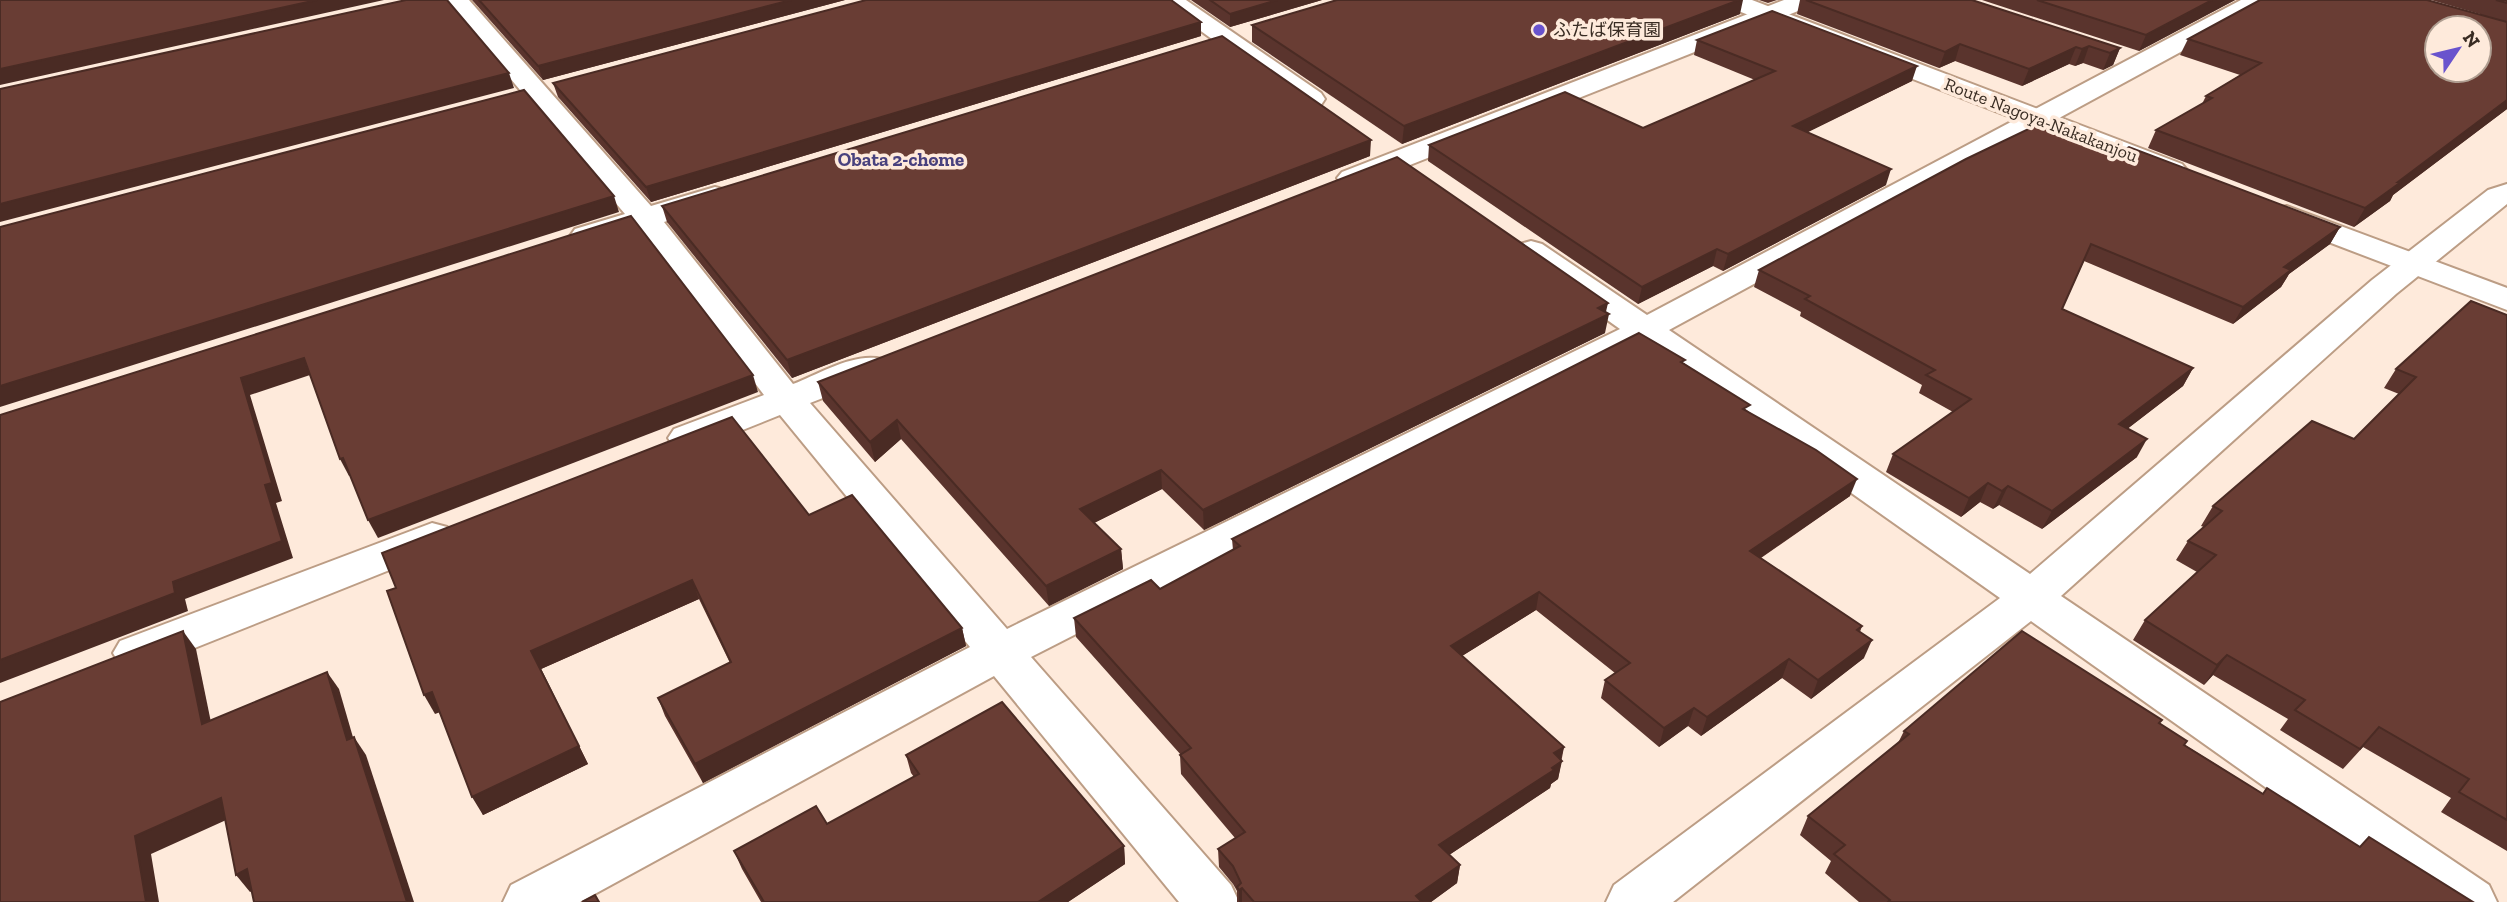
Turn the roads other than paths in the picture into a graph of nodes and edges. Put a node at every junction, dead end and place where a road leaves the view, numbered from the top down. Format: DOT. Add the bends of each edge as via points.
graph roads {
  1 [pos="456,0"];
  2 [pos="1170,0"];
  3 [pos="1731,0"];
  4 [pos="1805,0"];
  5 [pos="2259,0"];
  6 [pos="1768,15"];
  7 [pos="1268,29"];
  8 [pos="1230,41"];
  9 [pos="1190,53"];
  10 [pos="2039,119"];
  11 [pos="1397,160"];
  12 [pos="2192,178"];
  13 [pos="1431,183"];
  14 [pos="737,189"];
  15 [pos="1319,190"];
  16 [pos="2507,193"];
  17 [pos="2256,203"];
  18 [pos="644,217"];
  19 [pos="1499,229"];
  20 [pos="565,242"];
  21 [pos="2413,264"];
  22 [pos="2507,300"];
  23 [pos="1646,329"];
  24 [pos="903,354"];
  25 [pos="786,399"];
  26 [pos="657,450"];
  27 [pos="464,525"];
  28 [pos="2032,597"];
  29 [pos="999,653"];
  30 [pos="103,665"];
  31 [pos="530,902"];
  32 [pos="1212,902"];
  33 [pos="1633,902"];
  34 [pos="2470,902"];
  1 -- 18 [label="street"];
  2 -- 8 [label="street"];
  3 -- 6 [label="street, Route Nagoya-Nakakanjou"];
  4 -- 6 [label="street"];
  5 -- 10 [label="street" via="2126,58"];
  6 -- 10 [label="street, Route Nagoya-Nakakanjou"];
  6 -- 11 [label="street"];
  7 -- 8 [label="street"];
  8 -- 9 [label="street"];
  8 -- 11 [label="street"];
  10 -- 12 [label="street, Route Nagoya-Nakakanjou"];
  10 -- 23 [label="street"];
  11 -- 13 [label="street"];
  11 -- 15 [label="street"];
  14 -- 18 [label="street"];
  16 -- 21 [label="street"];
  17 -- 21 [label="street"];
  18 -- 20 [label="street"];
  18 -- 25 [label="street"];
  19 -- 23 [label="street"];
  21 -- 22 [label="street"];
  21 -- 28 [label="street"];
  23 -- 28 [label="street"];
  23 -- 29 [label="street"];
  24 -- 25 [label="street"];
  25 -- 26 [label="street"];
  25 -- 29 [label="street"];
  27 -- 30 [label="street"];
  28 -- 33 [label="street"];
  28 -- 34 [label="street"];
  29 -- 31 [label="street"];
  29 -- 32 [label="street"];
}
